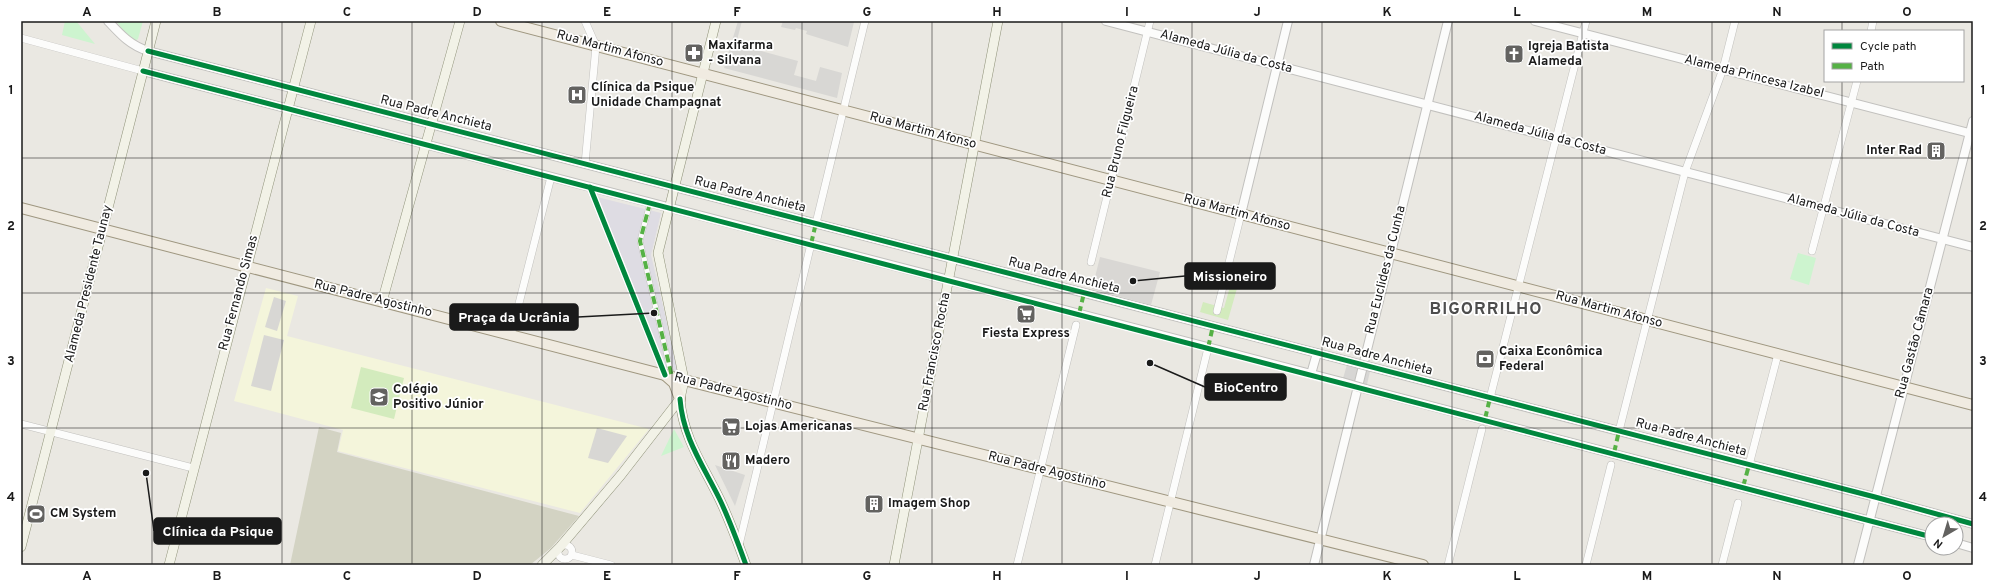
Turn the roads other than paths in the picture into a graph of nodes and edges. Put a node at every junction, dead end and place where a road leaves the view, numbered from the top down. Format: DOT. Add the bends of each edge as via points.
graph roads {
  1 [pos="108,21"];
  2 [pos="156,21"];
  3 [pos="311,21"];
  4 [pos="460,21"];
  5 [pos="501,21"];
  6 [pos="585,21"];
  7 [pos="716,21"];
  8 [pos="865,21"];
  9 [pos="998,21"];
  10 [pos="1106,21"];
  11 [pos="1150,21"];
  12 [pos="1288,21"];
  13 [pos="1448,21"];
  14 [pos="1535,21"];
  15 [pos="1586,21"];
  16 [pos="1735,21"];
  17 [pos="1148,32"];
  18 [pos="1583,33"];
  19 [pos="21,38"];
  20 [pos="596,46"];
  21 [pos="148,51"];
  22 [pos="1277,66"];
  23 [pos="1723,70"];
  24 [pos="143,71"];
  25 [pos="703,74"];
  26 [pos="1857,82"];
  27 [pos="293,88"];
  28 [pos="1851,102"];
  29 [pos="1427,104"];
  30 [pos="288,109"];
  31 [pos="843,110"];
  32 [pos="1973,121"];
  33 [pos="431,124"];
  34 [pos="1971,134"];
  35 [pos="1556,138"];
  36 [pos="426,144"];
  37 [pos="974,144"];
  38 [pos="585,164"];
  39 [pos="1685,172"];
  40 [pos="551,177"];
  41 [pos="1111,180"];
  42 [pos="590,187"];
  43 [pos="674,187"];
  44 [pos="650,202"];
  45 [pos="669,207"];
  46 [pos="21,208"];
  47 [pos="1823,208"];
  48 [pos="1241,214"];
  49 [pos="816,224"];
  50 [pos="102,230"];
  51 [pos="1942,239"];
  52 [pos="811,244"];
  53 [pos="1973,247"];
  54 [pos="1812,251"];
  55 [pos="1390,253"];
  56 [pos="953,259"];
  57 [pos="1091,262"];
  58 [pos="246,267"];
  59 [pos="948,280"];
  60 [pos="1519,286"];
  61 [pos="382,302"];
  62 [pos="1217,311"];
  63 [pos="1648,320"];
  64 [pos="1076,325"];
  65 [pos="511,335"];
  66 [pos="1208,348"];
  67 [pos="1317,353"];
  68 [pos="1778,354"];
  69 [pos="1311,374"];
  70 [pos="669,376"];
  71 [pos="684,380"];
  72 [pos="1904,387"];
  73 [pos="1490,398"];
  74 [pos="680,399"];
  75 [pos="773,402"];
  76 [pos="1973,405"];
  77 [pos="21,424"];
  78 [pos="1482,429"];
  79 [pos="1620,431"];
  80 [pos="51,432"];
  81 [pos="918,438"];
  82 [pos="1749,464"];
  83 [pos="1611,465"];
  84 [pos="193,468"];
  85 [pos="1041,469"];
  86 [pos="1875,497"];
  87 [pos="1170,502"];
  88 [pos="1738,503"];
  89 [pos="1870,519"];
  90 [pos="1973,524"];
  91 [pos="1924,535"];
  92 [pos="1320,539"];
  93 [pos="739,545"];
  94 [pos="21,547"];
  95 [pos="560,547"];
  96 [pos="568,560"];
  97 [pos="169,565"];
  98 [pos="542,565"];
  99 [pos="611,565"];
  100 [pos="746,565"];
  101 [pos="894,565"];
  102 [pos="1017,565"];
  103 [pos="1155,565"];
  104 [pos="1314,565"];
  105 [pos="1423,565"];
  106 [pos="1448,565"];
  107 [pos="1586,565"];
  108 [pos="1722,565"];
  109 [pos="1858,565"];
  1 -- 21 [label="street, Rua Padre Anchieta" via="125,40"];
  2 -- 21 [label="main road, Alameda Presidente Taunay"];
  3 -- 27 [label="main road, Rua Fernando Simas"];
  4 -- 33 [label="main road"];
  5 -- 20 [label="main road, Rua Martim Afonso"];
  6 -- 20 [label="street"];
  7 -- 25 [label="main road"];
  8 -- 31 [label="street"];
  9 -- 37 [label="main road, Rua Francisco Rocha"];
  10 -- 17 [label="street, Alameda Júlia da Costa"];
  11 -- 17 [label="street, Rua Bruno Filgueira"];
  12 -- 22 [label="street"];
  13 -- 29 [label="street, Rua Euclides da Cunha"];
  14 -- 18 [label="street, Alameda Princesa Izabel"];
  15 -- 18 [label="street"];
  16 -- 23 [label="street"];
  17 -- 22 [label="street, Alameda Júlia da Costa"];
  17 -- 41 [label="street, Rua Bruno Filgueira"];
  18 -- 23 [label="street, Alameda Princesa Izabel"];
  18 -- 35 [label="street"];
  19 -- 24 [label="street"];
  20 -- 25 [label="main road, Rua Martim Afonso"];
  20 -- 38 [label="street"];
  21 -- 24 [label="main road, Alameda Presidente Taunay"];
  21 -- 27 [label="street, Rua Padre Anchieta"];
  22 -- 29 [label="street, Alameda Júlia da Costa"];
  22 -- 48 [label="street"];
  23 -- 28 [label="street, Alameda Princesa Izabel"];
  23 -- 39 [label="street"];
  24 -- 30 [label="street"];
  24 -- 50 [label="main road, Alameda Presidente Taunay"];
  25 -- 31 [label="main road, Rua Martim Afonso"];
  25 -- 43 [label="main road"];
  26 -- 28 [label="street"];
  27 -- 30 [label="main road, Rua Fernando Simas"];
  27 -- 33 [label="street, Rua Padre Anchieta"];
  28 -- 34 [label="street, Alameda Princesa Izabel"];
  28 -- 47 [label="street"];
  29 -- 35 [label="street, Alameda Júlia da Costa"];
  29 -- 55 [label="street, Rua Euclides da Cunha"];
  30 -- 36 [label="street"];
  30 -- 58 [label="main road, Rua Fernando Simas"];
  31 -- 37 [label="main road, Rua Martim Afonso"];
  31 -- 49 [label="street"];
  32 -- 34 [label="street, Rua Gastão Câmara"];
  33 -- 36 [label="main road"];
  33 -- 38 [label="street, Rua Padre Anchieta"];
  34 -- 51 [label="street, Rua Gastão Câmara"];
  35 -- 39 [label="street, Alameda Júlia da Costa"];
  35 -- 60 [label="street"];
  36 -- 40 [label="street"];
  36 -- 61 [label="main road"];
  37 -- 41 [label="main road, Rua Martim Afonso"];
  37 -- 56 [label="main road, Rua Francisco Rocha"];
  38 -- 43 [label="street, Rua Padre Anchieta"];
  39 -- 47 [label="street, Alameda Júlia da Costa"];
  39 -- 63 [label="street"];
  40 -- 42 [label="street"];
  40 -- 65 [label="street"];
  41 -- 48 [label="main road, Rua Martim Afonso"];
  41 -- 57 [label="street, Rua Bruno Filgueira"];
  42 -- 44 [label="street"];
  42 -- 70 [label="street"];
  43 -- 45 [label="main road"];
  43 -- 49 [label="street, Rua Padre Anchieta"];
  44 -- 45 [label="street"];
  44 -- 70 [label="street" via="640,241"];
  45 -- 52 [label="street"];
  45 -- 71 [label="main road" via="658,256"];
  46 -- 50 [label="main road, Rua Padre Agostinho"];
  47 -- 51 [label="street, Alameda Júlia da Costa"];
  47 -- 54 [label="street"];
  48 -- 55 [label="main road, Rua Martim Afonso"];
  48 -- 62 [label="street"];
  49 -- 56 [label="street, Rua Padre Anchieta"];
  50 -- 58 [label="main road, Rua Padre Agostinho"];
  50 -- 80 [label="main road, Alameda Presidente Taunay"];
  51 -- 53 [label="street, Alameda Júlia da Costa"];
  51 -- 72 [label="street, Rua Gastão Câmara"];
  52 -- 59 [label="street"];
  52 -- 75 [label="street"];
  55 -- 60 [label="main road, Rua Martim Afonso"];
  55 -- 92 [label="street, Rua Euclides da Cunha"];
  56 -- 59 [label="main road, Rua Francisco Rocha"];
  56 -- 67 [label="street, Rua Padre Anchieta"];
  58 -- 61 [label="main road, Rua Padre Agostinho"];
  58 -- 84 [label="main road, Rua Fernando Simas"];
  59 -- 66 [label="street"];
  59 -- 81 [label="main road, Rua Francisco Rocha"];
  60 -- 63 [label="main road, Rua Martim Afonso"];
  60 -- 73 [label="street"];
  61 -- 65 [label="main road, Rua Padre Agostinho"];
  63 -- 68 [label="main road, Rua Martim Afonso"];
  63 -- 79 [label="street"];
  64 -- 85 [label="street"];
  65 -- 70 [label="main road, Rua Padre Agostinho"];
  66 -- 69 [label="street"];
  66 -- 87 [label="street"];
  67 -- 69 [label="street"];
  67 -- 73 [label="street, Rua Padre Anchieta, bridge"];
  68 -- 72 [label="main road, Rua Martim Afonso"];
  68 -- 82 [label="street"];
  69 -- 89 [label="street, bridge"];
  70 -- 71 [label="main road, Rua Padre Agostinho"];
  70 -- 74 [label="main road"];
  71 -- 74 [label="main road"];
  71 -- 75 [label="main road, Rua Padre Agostinho"];
  72 -- 76 [label="main road, Rua Martim Afonso"];
  72 -- 86 [label="street, Rua Gastão Câmara"];
  73 -- 79 [label="street, Rua Padre Anchieta"];
  74 -- 93 [label="main road" via="681,415 688,438 720,500"];
  74 -- 95 [label="main road" via="621,475"];
  75 -- 81 [label="main road, Rua Padre Agostinho"];
  75 -- 93 [label="street"];
  77 -- 80 [label="street"];
  78 -- 106 [label="street"];
  79 -- 82 [label="street, Rua Padre Anchieta"];
  80 -- 84 [label="street"];
  80 -- 94 [label="main road, Alameda Presidente Taunay"];
  81 -- 85 [label="main road, Rua Padre Agostinho"];
  81 -- 101 [label="main road, Rua Francisco Rocha"];
  82 -- 86 [label="street, Rua Padre Anchieta"];
  83 -- 107 [label="street"];
  84 -- 97 [label="main road, Rua Fernando Simas"];
  85 -- 87 [label="main road, Rua Padre Agostinho"];
  85 -- 102 [label="street"];
  86 -- 89 [label="street, Rua Gastão Câmara"];
  86 -- 90 [label="street, Rua Padre Anchieta"];
  87 -- 92 [label="main road, Rua Padre Agostinho"];
  87 -- 103 [label="street"];
  88 -- 108 [label="street"];
  89 -- 91 [label="street"];
  89 -- 109 [label="street, Rua Gastão Câmara"];
  92 -- 104 [label="street, Rua Euclides da Cunha"];
  92 -- 105 [label="main road, Rua Padre Agostinho"];
  93 -- 100 [label="main road"];
  95 -- 96 [label="street" via="559,555"];
  95 -- 96 [label="street" via="569,546 572,550"];
  95 -- 98 [label="main road"];
  96 -- 99 [label="street"];
}
